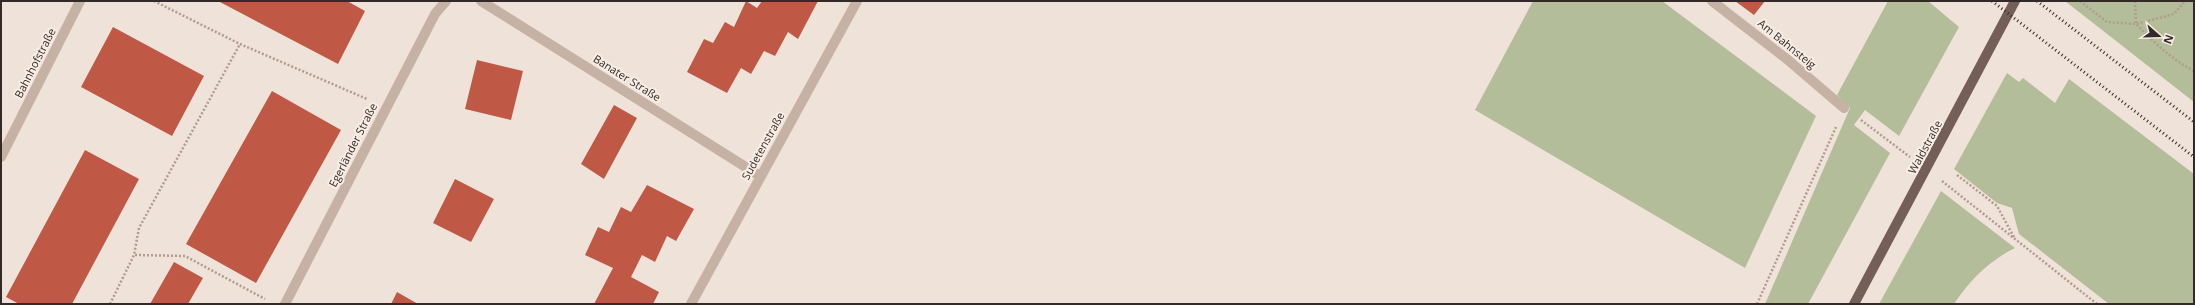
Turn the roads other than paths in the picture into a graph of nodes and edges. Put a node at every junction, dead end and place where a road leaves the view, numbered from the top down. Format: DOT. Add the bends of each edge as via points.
graph roads {
  1 [pos="80,1"];
  2 [pos="446,1"];
  3 [pos="481,1"];
  4 [pos="857,1"];
  5 [pos="1712,1"];
  6 [pos="2015,1"];
  7 [pos="1844,108"];
  8 [pos="1,157"];
  9 [pos="760,176"];
  10 [pos="285,304"];
  11 [pos="690,304"];
  12 [pos="1854,304"];
  1 -- 8 [label="street, Bahnhofstraße"];
  2 -- 10 [label="street, Egerländer Straße" via="435,14 385,107"];
  3 -- 9 [label="street, Banater Straße"];
  4 -- 9 [label="street, Sudetenstraße"];
  5 -- 7 [label="street, Am Bahnsteig" via="1788,60"];
  6 -- 12 [label="main road, Waldstraße"];
  9 -- 11 [label="street, Sudetenstraße"];
}
